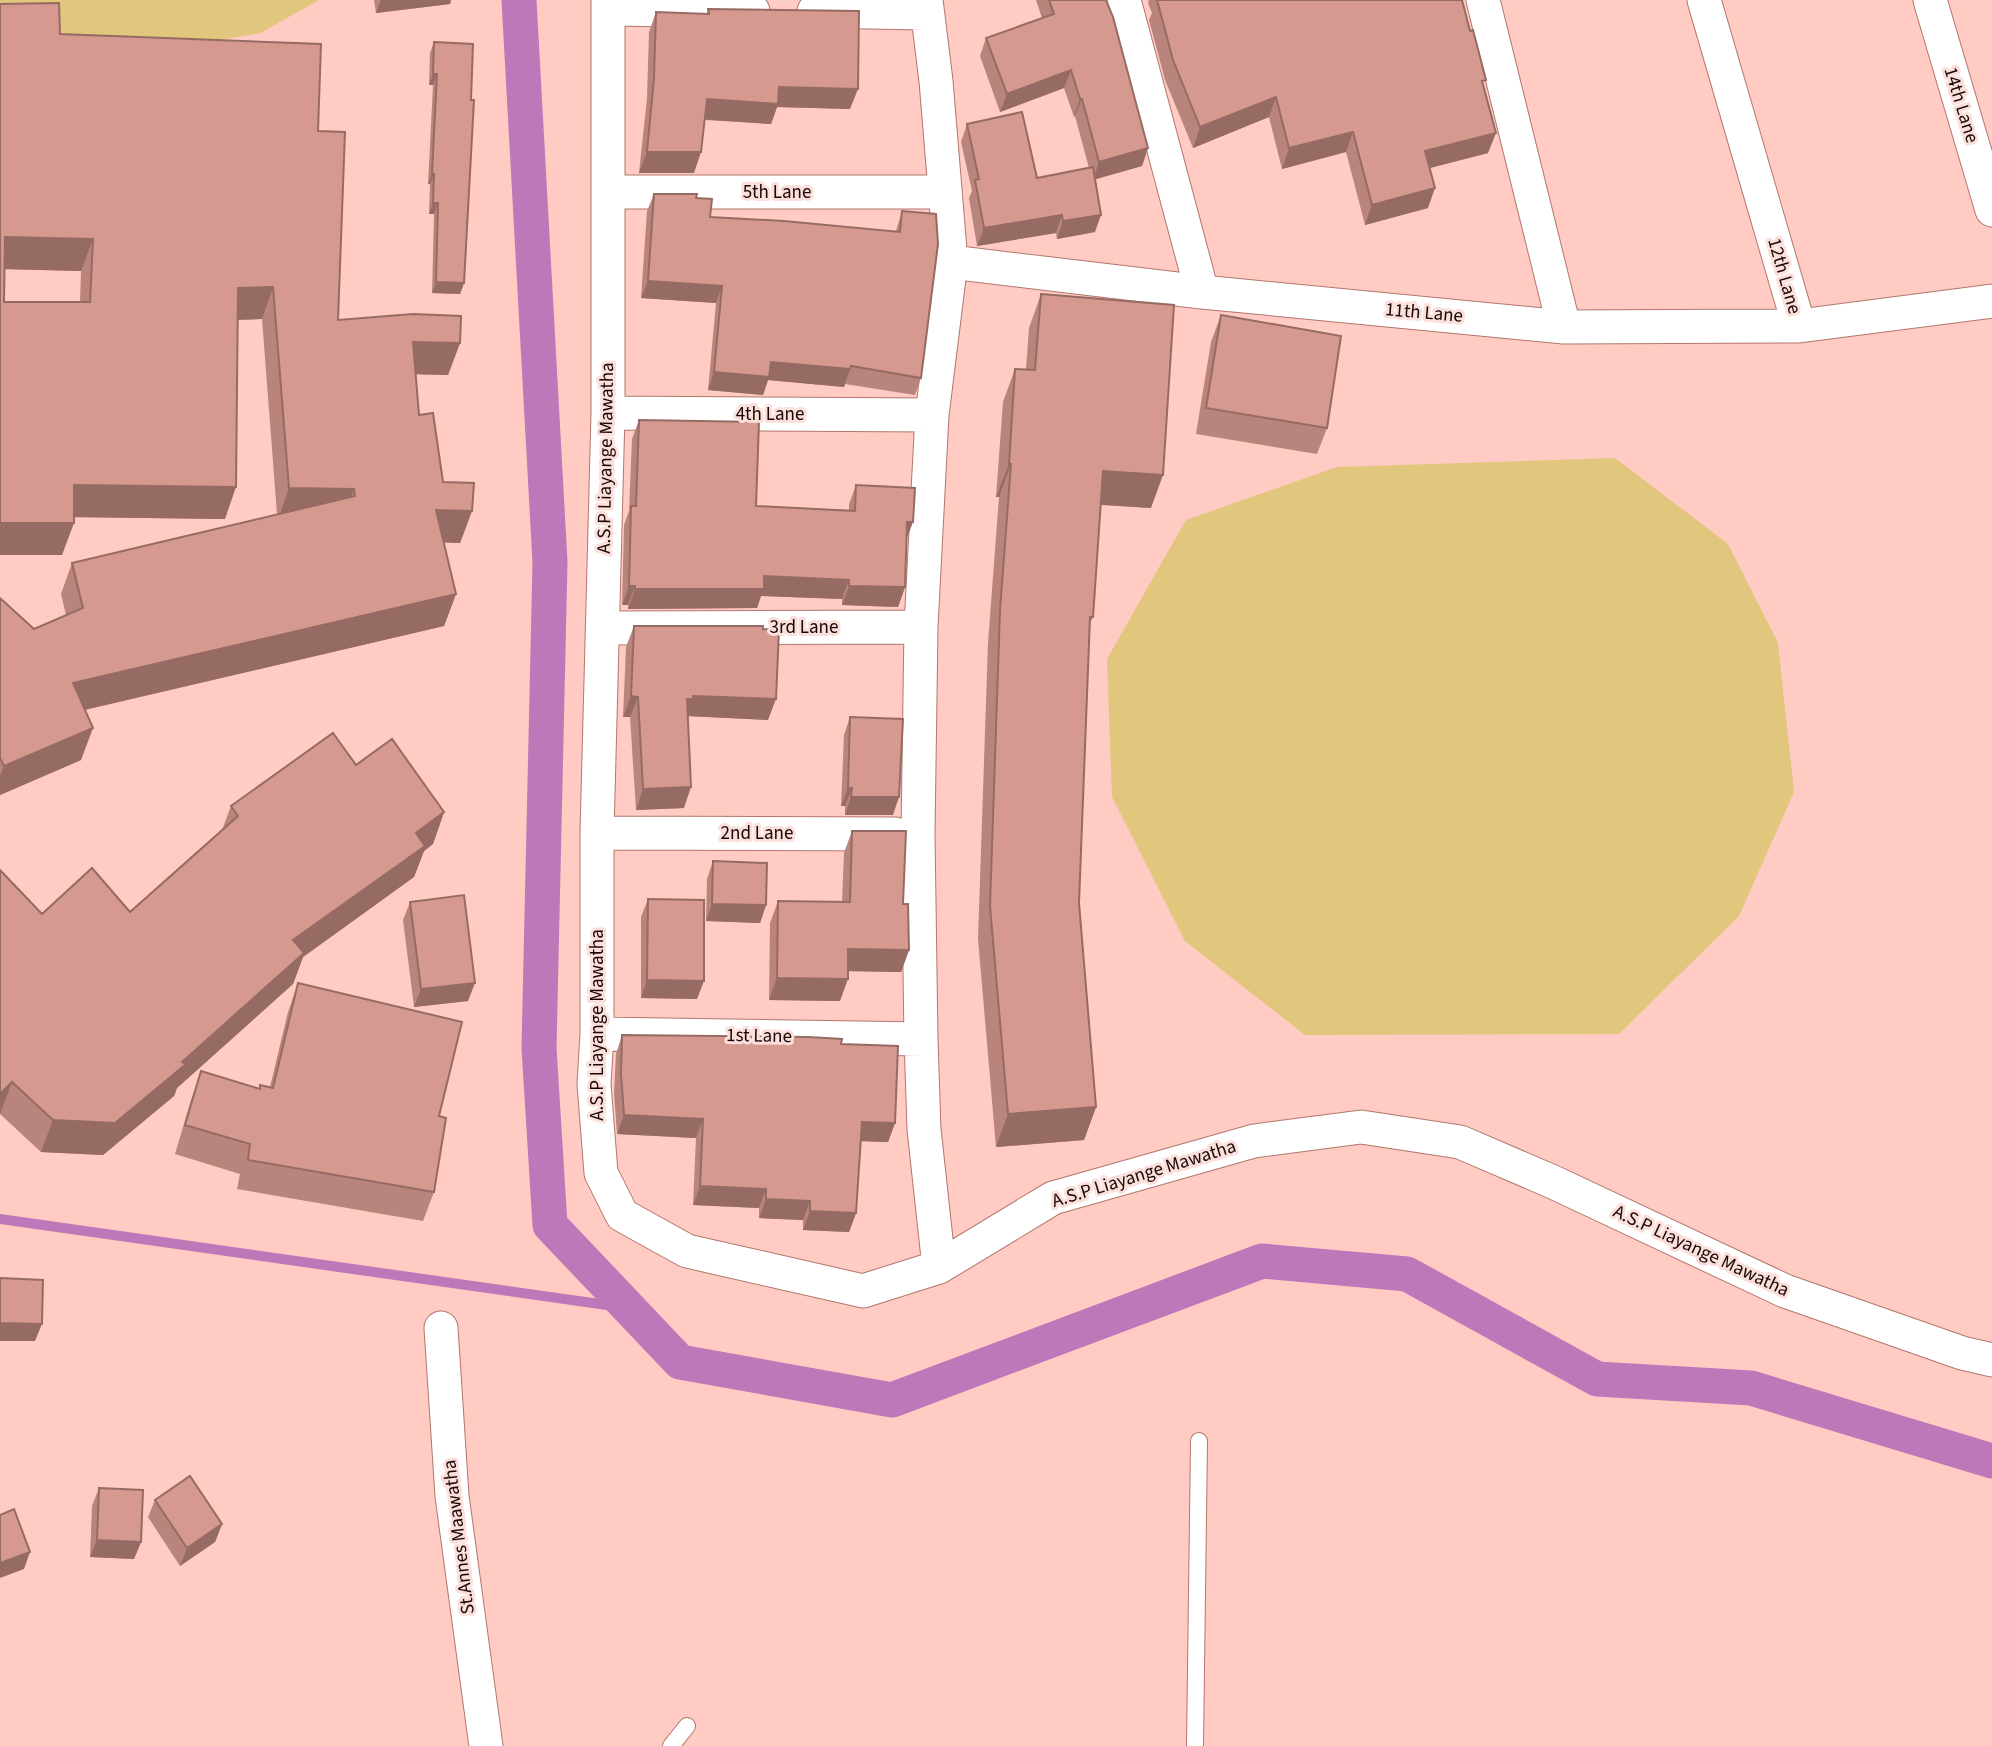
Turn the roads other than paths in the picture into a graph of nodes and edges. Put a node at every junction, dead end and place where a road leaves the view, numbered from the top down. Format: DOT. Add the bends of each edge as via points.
graph roads {
  1 [pos="1124,0"];
  2 [pos="1483,0"];
  3 [pos="1704,0"];
  4 [pos="1930,0"];
  5 [pos="608,4"];
  6 [pos="926,6"];
  7 [pos="608,192"];
  8 [pos="945,192"];
  9 [pos="1992,210"];
  10 [pos="951,262"];
  11 [pos="1202,292"];
  12 [pos="1992,301"];
  13 [pos="1799,326"];
  14 [pos="1564,327"];
  15 [pos="608,413"];
  16 [pos="932,415"];
  17 [pos="921,627"];
  18 [pos="603,628"];
  19 [pos="597,833"];
  20 [pos="918,834"];
  21 [pos="597,1034"];
  22 [pos="921,1039"];
  23 [pos="939,1267"];
  24 [pos="441,1328"];
  25 [pos="1992,1360"];
  26 [pos="1199,1441"];
  27 [pos="687,1726"];
  28 [pos="486,1746"];
  29 [pos="671,1746"];
  30 [pos="1195,1746"];
  1 -- 11 [label="street"];
  2 -- 14 [label="street"];
  3 -- 13 [label="street, 12th Lane"];
  4 -- 9 [label="street, 14th Lane"];
  5 -- 6 [label="street"];
  5 -- 7 [label="street, A.S.P Liayange Mawatha"];
  6 -- 8 [label="street"];
  7 -- 8 [label="street, 5th Lane"];
  7 -- 15 [label="street, A.S.P Liayange Mawatha"];
  8 -- 10 [label="street"];
  10 -- 11 [label="street, 11th Lane"];
  10 -- 16 [label="street"];
  11 -- 14 [label="street, 11th Lane"];
  12 -- 13 [label="street"];
  13 -- 14 [label="street, 12th Lane"];
  15 -- 16 [label="street, 4th Lane"];
  15 -- 18 [label="street, A.S.P Liayange Mawatha"];
  16 -- 17 [label="street"];
  17 -- 18 [label="street, 3rd Lane"];
  17 -- 20 [label="street"];
  18 -- 19 [label="street, A.S.P Liayange Mawatha"];
  19 -- 20 [label="street, 2nd Lane"];
  19 -- 21 [label="street, A.S.P Liayange Mawatha"];
  20 -- 22 [label="street"];
  21 -- 22 [label="street, 1st Lane"];
  21 -- 23 [label="street, A.S.P Liayange Mawatha" via="594,1084 601,1173 622,1215 687,1251 863,1291"];
  22 -- 23 [label="street" via="924,1129"];
  23 -- 25 [label="street, A.S.P Liayange Mawatha" via="1053,1198 1254,1141 1360,1127 1460,1142 1785,1292"];
  24 -- 28 [label="street, St.Annes Maawatha" via="452,1496"];
  26 -- 30 [label="lane"];
  27 -- 29 [label="lane"];
}
